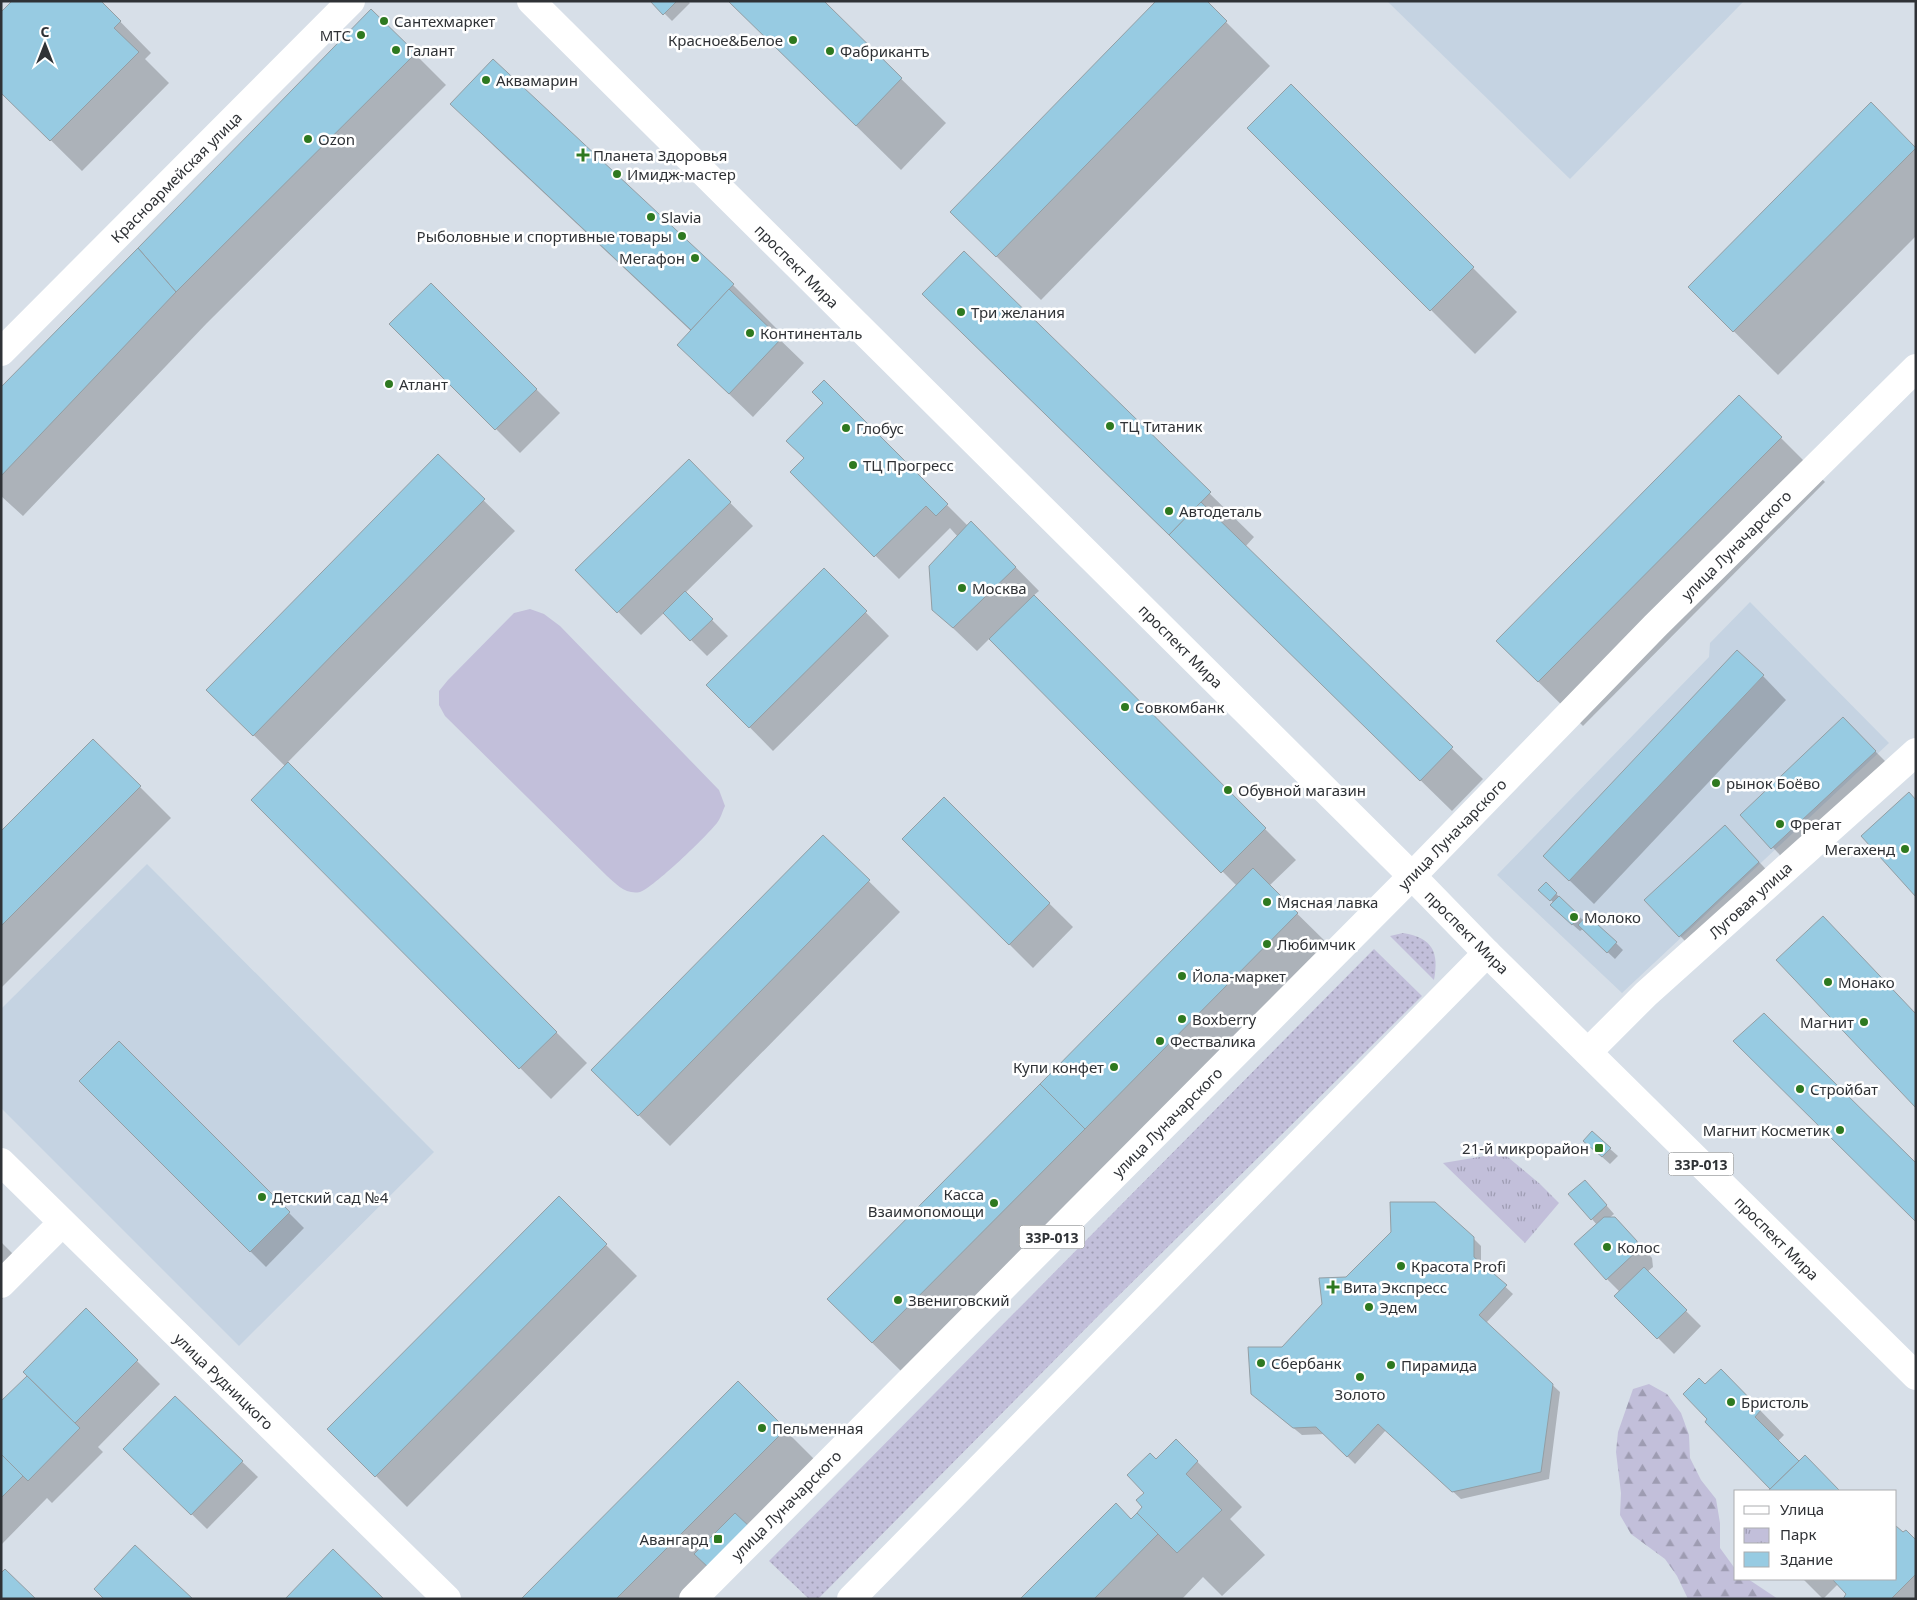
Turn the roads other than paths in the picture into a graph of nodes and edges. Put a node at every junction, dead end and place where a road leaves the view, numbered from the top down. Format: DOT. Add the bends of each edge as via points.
graph roads {
  1 [pos="351,1"];
  2 [pos="531,1"];
  3 [pos="1,352"];
  4 [pos="1916,368"];
  5 [pos="1916,752"];
  6 [pos="1412,876"];
  7 [pos="1486,953"];
  8 [pos="1588,1052"];
  9 [pos="1,1162"];
  10 [pos="62,1223"];
  11 [pos="1,1284"];
  12 [pos="1916,1376"];
  13 [pos="447,1599"];
  14 [pos="693,1599"];
  15 [pos="851,1599"];
  1 -- 3 [label="main road, Красноармейская улица"];
  2 -- 6 [label="main road, проспект Мира"];
  4 -- 6 [label="main road, улица Луначарского" via="1656,626"];
  5 -- 8 [label="main road, Луговая улица" via="1646,994"];
  6 -- 7 [label="main road, проспект Мира / 33Р-013"];
  6 -- 14 [label="main road, улица Луначарского / 33Р-013"];
  7 -- 8 [label="main road, проспект Мира / 33Р-013"];
  7 -- 15 [label="main road"];
  8 -- 12 [label="main road, проспект Мира / 33Р-013"];
  9 -- 10 [label="main road, улица Рудницкого"];
  10 -- 11 [label="main road"];
  10 -- 13 [label="main road, улица Рудницкого"];
}
